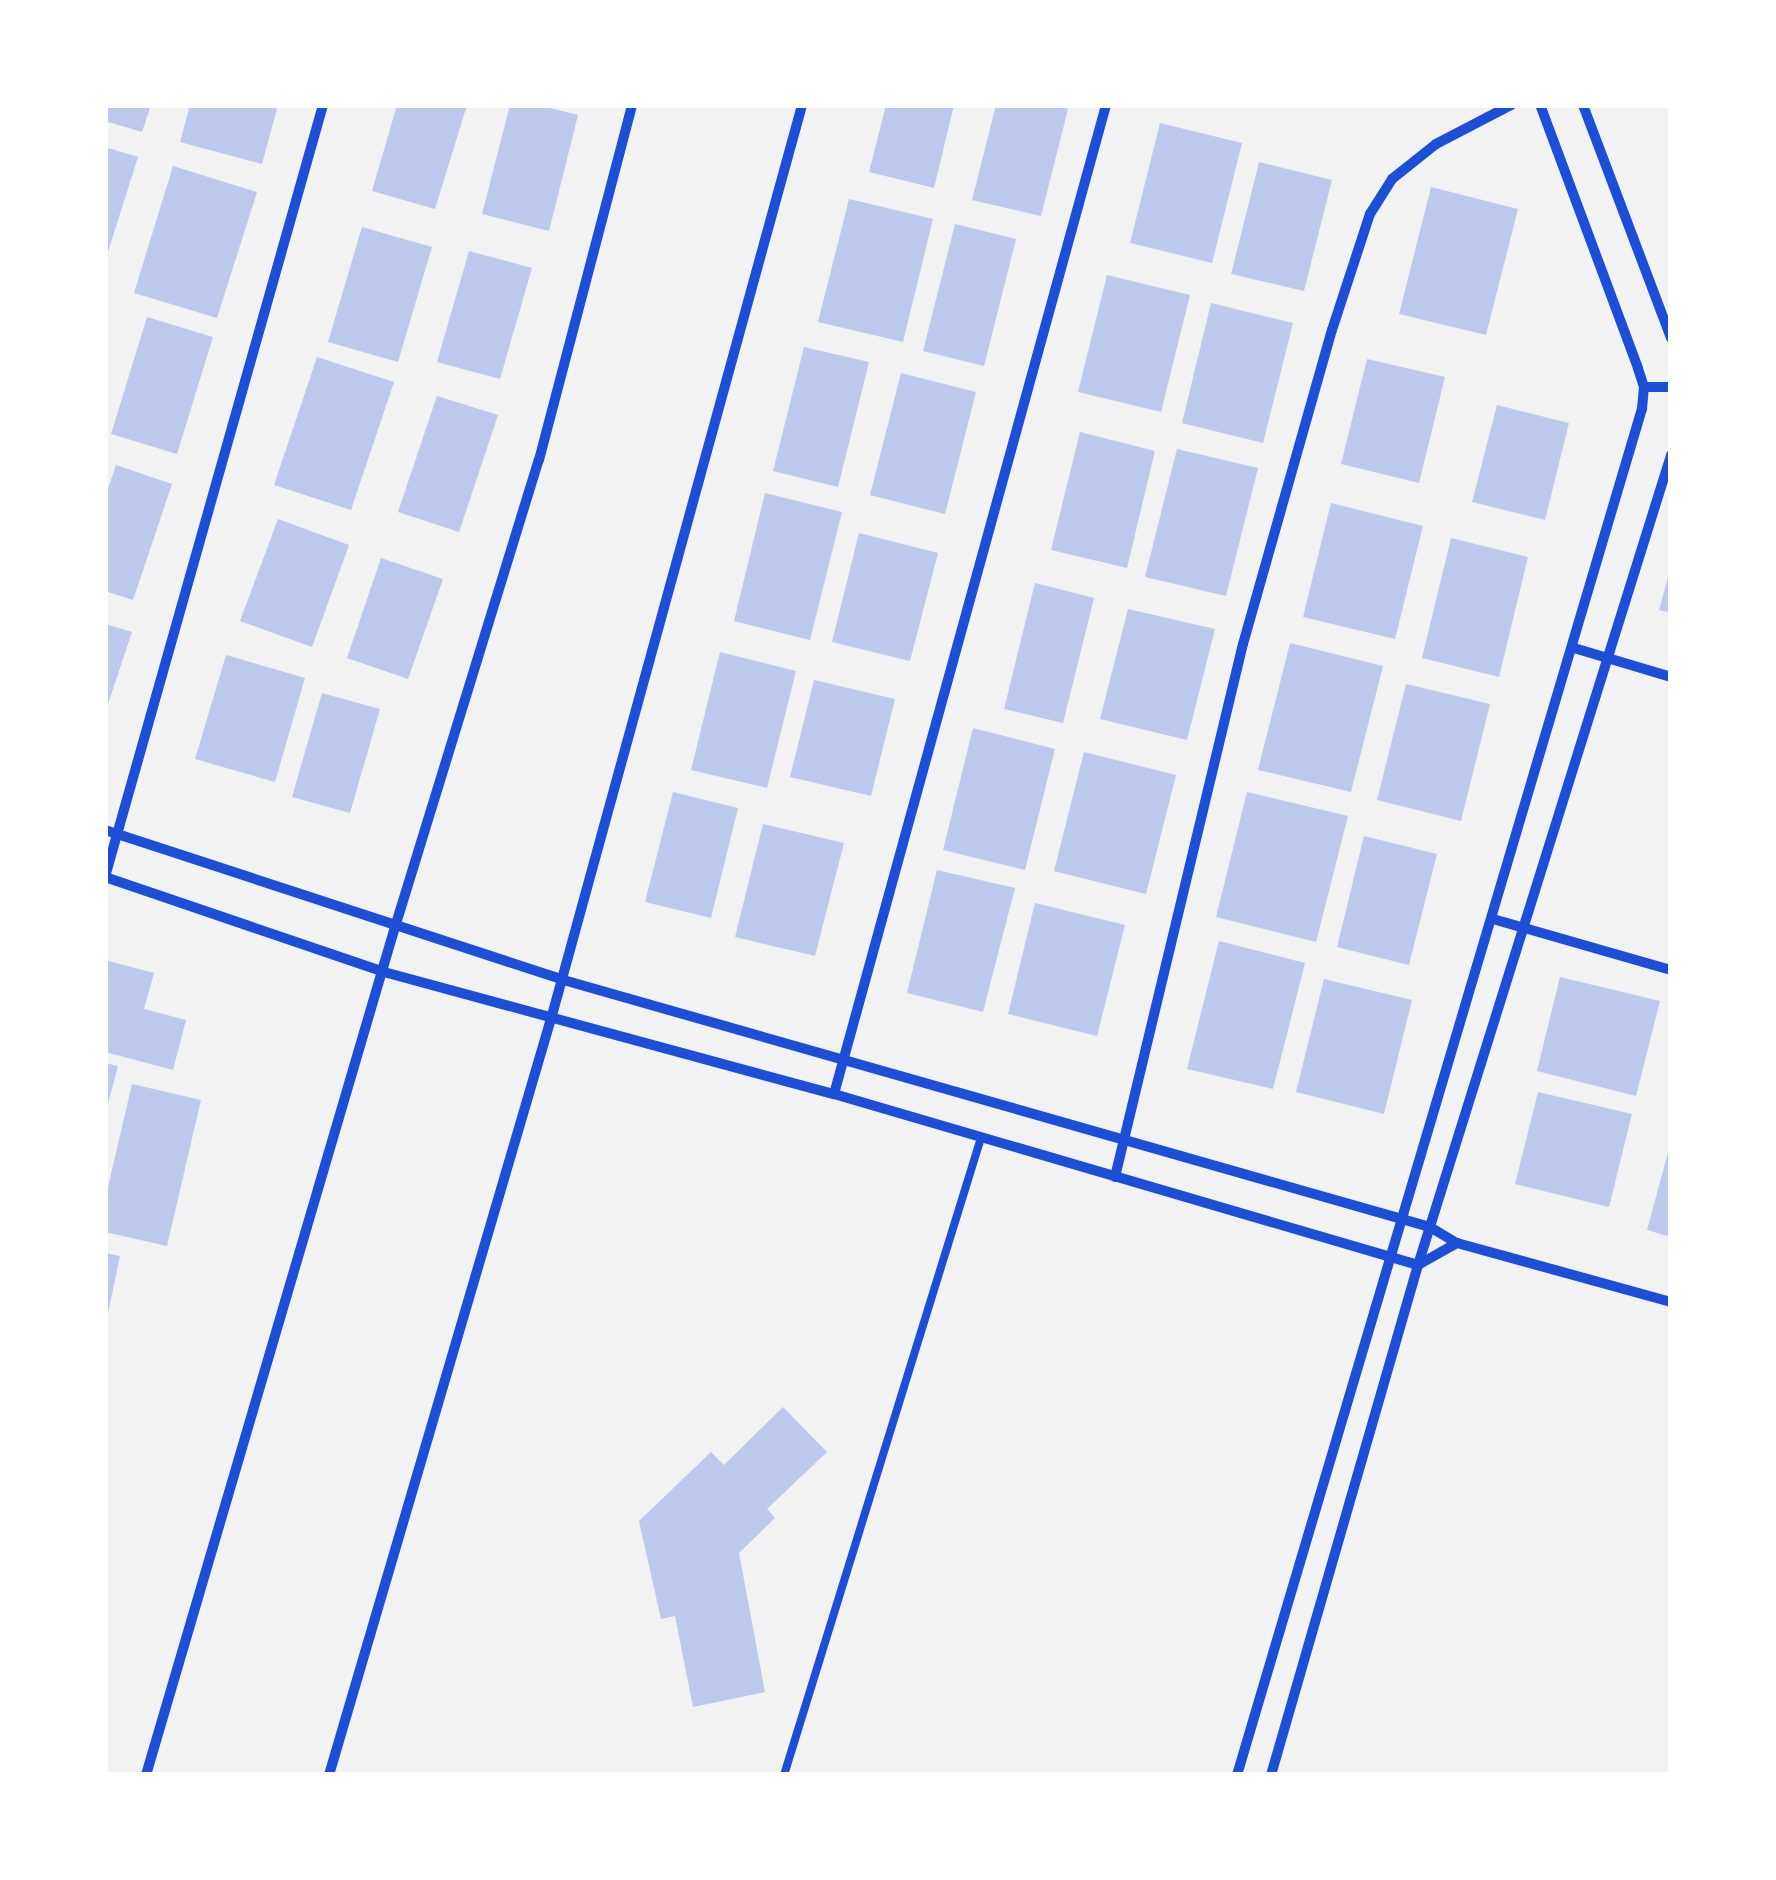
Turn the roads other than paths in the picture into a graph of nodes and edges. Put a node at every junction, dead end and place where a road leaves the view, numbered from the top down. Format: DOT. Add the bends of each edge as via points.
graph roads {
  1 [pos="323,105"];
  2 [pos="632,105"];
  3 [pos="802,105"];
  4 [pos="1106,105"];
  5 [pos="1511,105"];
  6 [pos="1540,105"];
  7 [pos="1583,105"];
  8 [pos="1671,338"];
  9 [pos="1644,387"];
  10 [pos="1671,388"];
  11 [pos="1671,455"];
  12 [pos="1574,648"];
  13 [pos="1605,656"];
  14 [pos="1671,677"];
  15 [pos="105,830"];
  16 [pos="118,834"];
  17 [pos="105,877"];
  18 [pos="1493,919"];
  19 [pos="1523,926"];
  20 [pos="394,927"];
  21 [pos="1671,970"];
  22 [pos="384,972"];
  23 [pos="560,979"];
  24 [pos="550,1020"];
  25 [pos="843,1061"];
  26 [pos="834,1094"];
  27 [pos="981,1138"];
  28 [pos="1124,1141"];
  29 [pos="1114,1178"];
  30 [pos="1402,1220"];
  31 [pos="1430,1227"];
  32 [pos="1457,1244"];
  33 [pos="1390,1256"];
  34 [pos="1418,1264"];
  35 [pos="1671,1302"];
  36 [pos="146,1775"];
  37 [pos="329,1775"];
  38 [pos="784,1775"];
  39 [pos="1237,1775"];
  40 [pos="1271,1775"];
  1 -- 16 [label="street"];
  2 -- 20 [label="street" via="539,460"];
  3 -- 23 [label="street"];
  4 -- 25 [label="street"];
  5 -- 28 [label="street" via="1436,144 1392,179 1370,214 1243,644"];
  6 -- 9 [label="street"];
  7 -- 8 [label="street"];
  9 -- 10 [label="street"];
  9 -- 12 [label="street"];
  11 -- 13 [label="street"];
  12 -- 13 [label="street"];
  12 -- 18 [label="street"];
  13 -- 14 [label="street"];
  13 -- 19 [label="street"];
  15 -- 16 [label="street"];
  16 -- 17 [label="street"];
  16 -- 20 [label="street"];
  17 -- 22 [label="street"];
  18 -- 19 [label="street"];
  18 -- 30 [label="street"];
  19 -- 21 [label="street"];
  19 -- 31 [label="street"];
  20 -- 22 [label="street"];
  20 -- 23 [label="street"];
  22 -- 24 [label="street"];
  22 -- 36 [label="street"];
  23 -- 24 [label="street"];
  23 -- 25 [label="street"];
  24 -- 26 [label="street"];
  24 -- 37 [label="street"];
  25 -- 26 [label="street"];
  25 -- 28 [label="street"];
  26 -- 27 [label="street"];
  27 -- 29 [label="street"];
  27 -- 38 [label="lane"];
  28 -- 29 [label="street"];
  28 -- 30 [label="street"];
  29 -- 33 [label="street"];
  30 -- 31 [label="street"];
  30 -- 33 [label="street"];
  31 -- 32 [label="street"];
  31 -- 34 [label="street"];
  32 -- 34 [label="street"];
  32 -- 35 [label="street"];
  33 -- 34 [label="street"];
  33 -- 39 [label="street"];
  34 -- 40 [label="street"];
}
